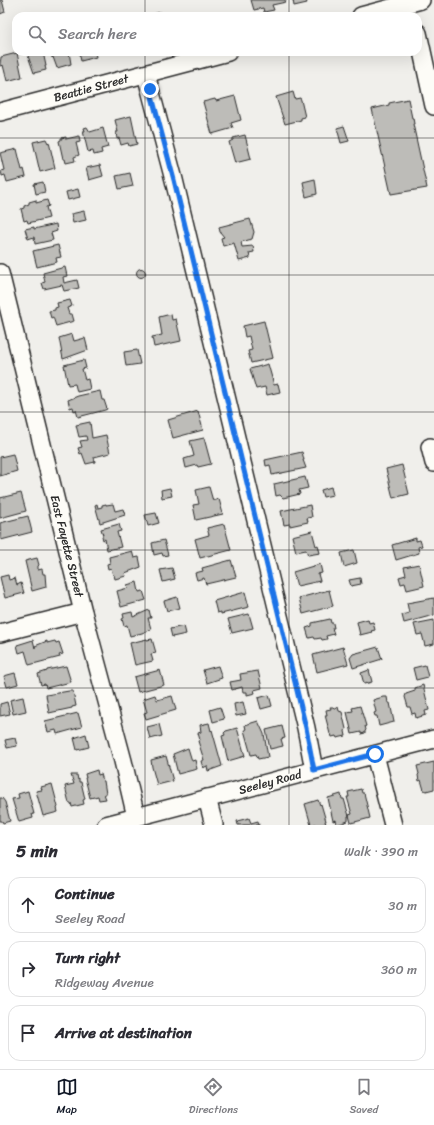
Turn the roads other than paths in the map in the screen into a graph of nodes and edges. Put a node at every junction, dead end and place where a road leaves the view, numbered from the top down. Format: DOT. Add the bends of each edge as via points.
graph roads {
  1 [pos="416,6"];
  2 [pos="383,12"];
  3 [pos="422,52"];
  4 [pos="213,56"];
  5 [pos="146,74"];
  6 [pos="434,106"];
  7 [pos="0,112"];
  8 [pos="0,273"];
  9 [pos="83,612"];
  10 [pos="0,633"];
  11 [pos="434,739"];
  12 [pos="375,754"];
  13 [pos="314,770"];
  14 [pos="207,798"];
  15 [pos="136,817"];
  16 [pos="106,825"];
  17 [pos="214,825"];
  18 [pos="393,825"];
  1 -- 2 [label="street"];
  3 -- 6 [label="street"];
  4 -- 5 [label="street, Beattie Street"];
  5 -- 7 [label="street, Beattie Street"];
  5 -- 13 [label="street" via="174,180"];
  8 -- 9 [label="street, East Fayette Street"];
  9 -- 10 [label="street"];
  9 -- 15 [label="street, East Fayette Street"];
  11 -- 12 [label="street, Seeley Road"];
  12 -- 13 [label="street, Seeley Road"];
  12 -- 18 [label="street"];
  13 -- 14 [label="street, Seeley Road"];
  14 -- 15 [label="street, Seeley Road"];
  14 -- 17 [label="street"];
  15 -- 16 [label="street, Seeley Road"];
}
